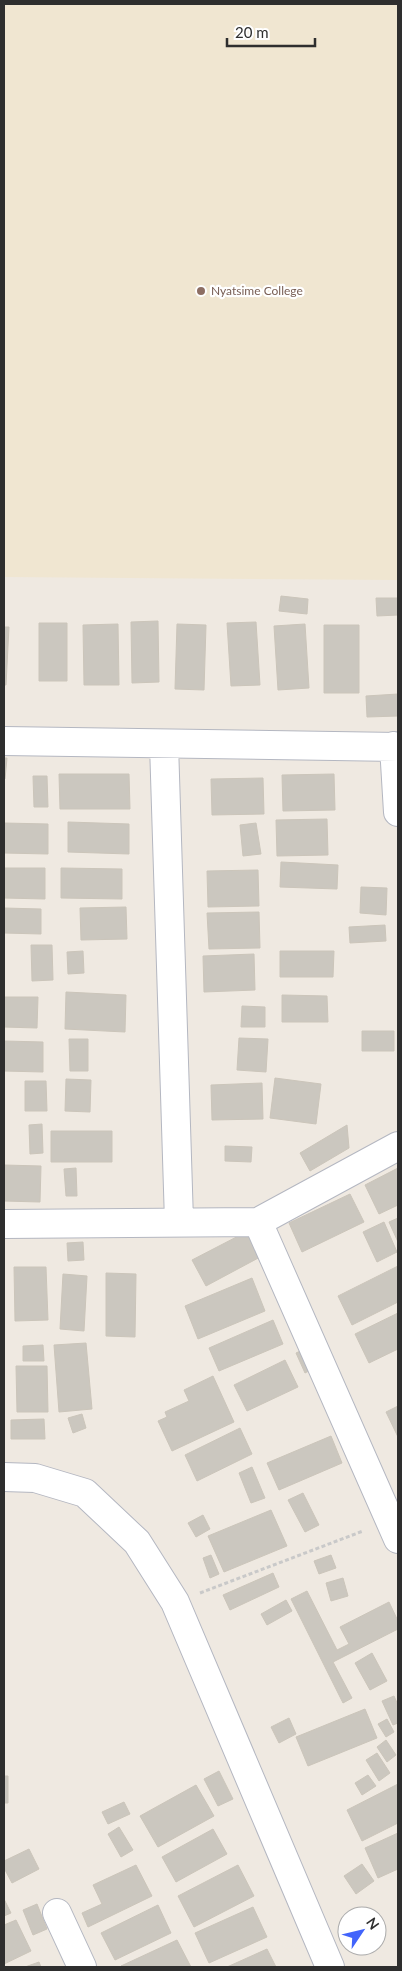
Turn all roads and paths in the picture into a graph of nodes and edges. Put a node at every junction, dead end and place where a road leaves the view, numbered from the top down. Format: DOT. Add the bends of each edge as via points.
graph roads {
  1 [pos="4,741"];
  2 [pos="164,744"];
  3 [pos="396,746"];
  4 [pos="398,812"];
  5 [pos="398,1146"];
  6 [pos="179,1221"];
  7 [pos="258,1222"];
  8 [pos="4,1224"];
  9 [pos="4,1478"];
  10 [pos="394,1530"];
  11 [pos="176,1602"];
  12 [pos="57,1913"];
  13 [pos="82,1967"];
  14 [pos="330,1967"];
  1 -- 2 [label="street"];
  2 -- 3 [label="street"];
  2 -- 6 [label="street"];
  3 -- 4 [label="street"];
  5 -- 7 [label="street"];
  6 -- 7 [label="street"];
  6 -- 8 [label="street"];
  7 -- 10 [label="street"];
  9 -- 11 [label="street" via="36,1478 85,1493 137,1542"];
  10 -- 11 [label="path"];
  11 -- 14 [label="street"];
  12 -- 13 [label="street"];
}
